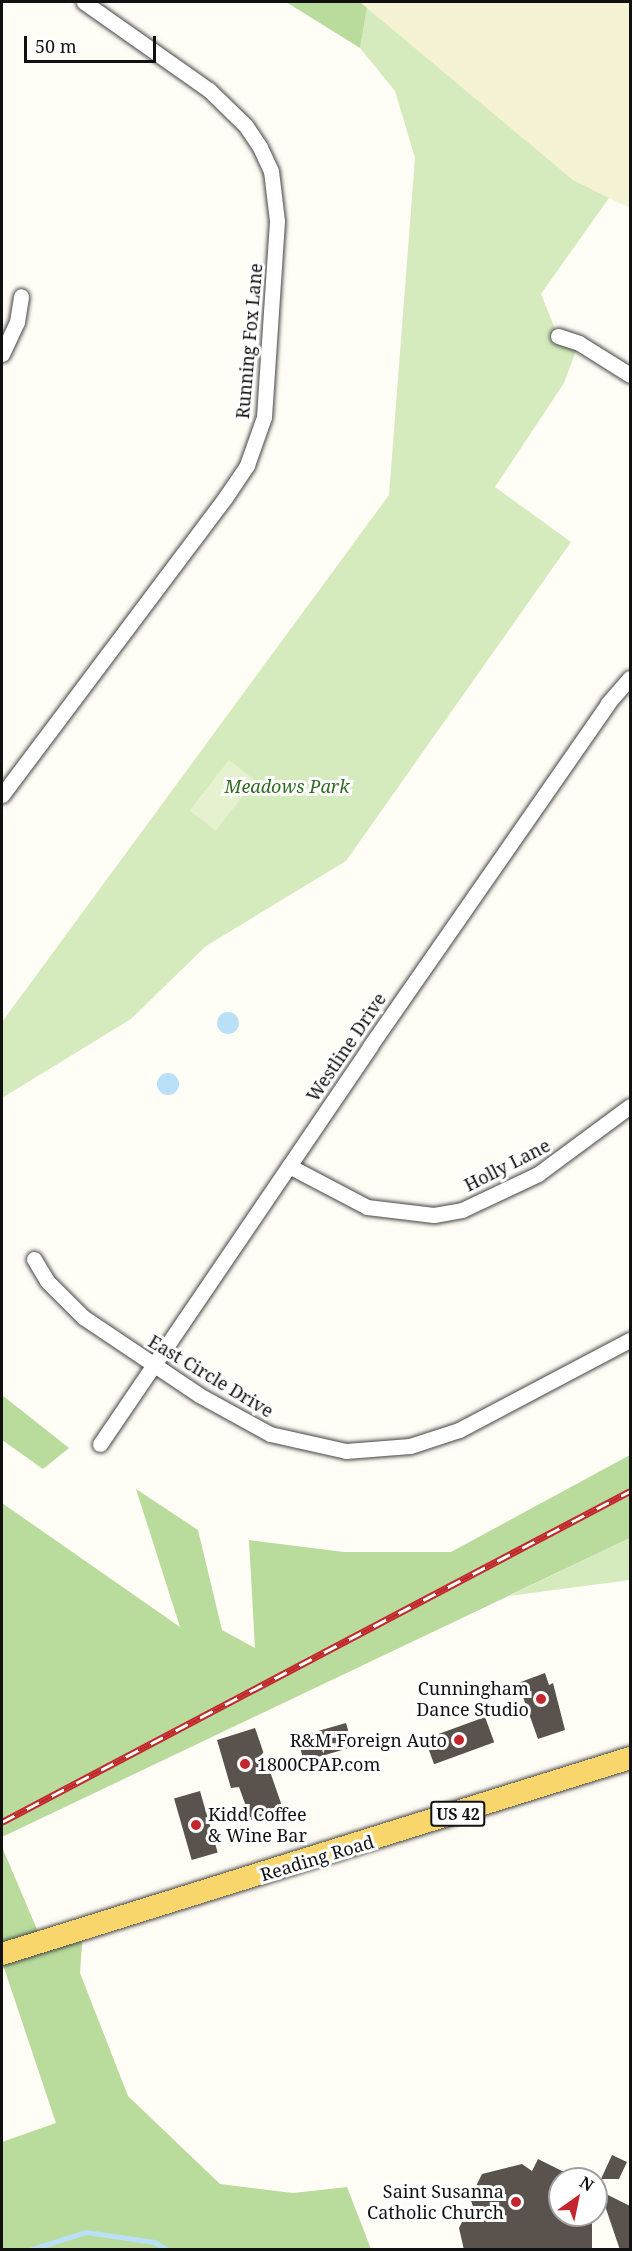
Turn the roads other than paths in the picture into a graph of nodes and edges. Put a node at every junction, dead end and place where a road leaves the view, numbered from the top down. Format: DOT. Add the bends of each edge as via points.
graph roads {
  1 [pos="84,2"];
  2 [pos="21,296"];
  3 [pos="558,336"];
  4 [pos="2,354"];
  5 [pos="630,375"];
  6 [pos="630,678"];
  7 [pos="2,795"];
  8 [pos="630,1106"];
  9 [pos="289,1166"];
  10 [pos="34,1259"];
  11 [pos="630,1340"];
  12 [pos="152,1364"];
  13 [pos="100,1444"];
  14 [pos="630,1758"];
  15 [pos="2,1954"];
  1 -- 7 [label="street, Running Fox Lane" via="209,90 246,126 261,147 271,171 277,221 264,417 247,465 225,498"];
  2 -- 4 [label="street" via="17,321"];
  3 -- 5 [label="street" via="579,343"];
  6 -- 9 [label="street, Westline Drive" via="608,703"];
  8 -- 9 [label="street, Holly Lane" via="538,1174 462,1210 434,1215 367,1207"];
  9 -- 12 [label="street, Westline Drive"];
  10 -- 12 [label="street, East Circle Drive" via="63,1300"];
  11 -- 12 [label="street, East Circle Drive" via="459,1430 371,1452 307,1445 270,1434"];
  12 -- 13 [label="street, Westline Drive"];
  14 -- 15 [label="main road, Reading Road / US 42"];
}
